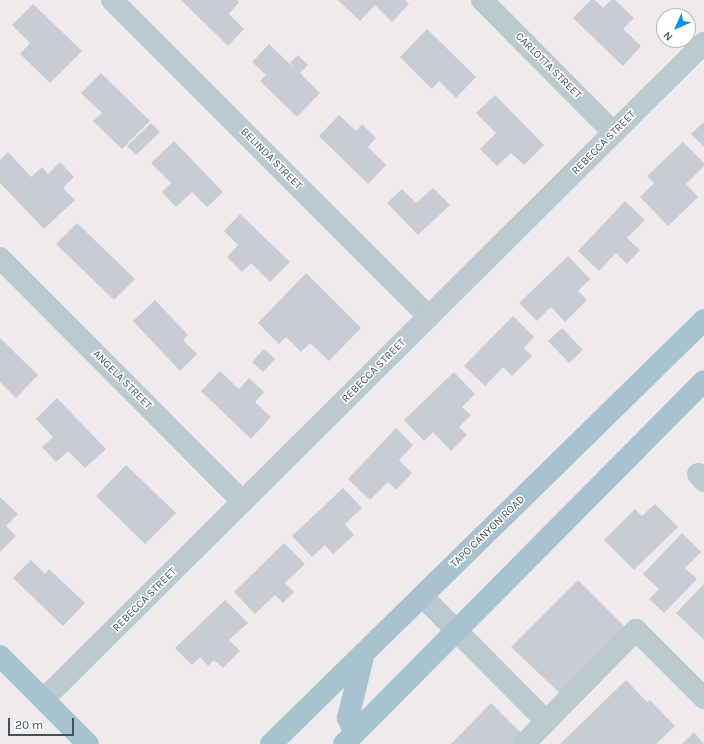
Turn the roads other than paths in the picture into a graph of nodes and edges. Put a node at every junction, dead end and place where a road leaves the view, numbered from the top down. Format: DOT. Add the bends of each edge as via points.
graph roads {
  1 [pos="112,0"];
  2 [pos="482,0"];
  3 [pos="704,43"];
  4 [pos="614,133"];
  5 [pos="0,258"];
  6 [pos="429,317"];
  7 [pos="704,320"];
  8 [pos="704,381"];
  9 [pos="243,502"];
  10 [pos="422,596"];
  11 [pos="456,630"];
  12 [pos="364,653"];
  13 [pos="0,656"];
  14 [pos="704,698"];
  15 [pos="44,699"];
  16 [pos="546,721"];
  17 [pos="349,738"];
  18 [pos="88,744"];
  19 [pos="271,744"];
  20 [pos="524,744"];
  1 -- 6 [label="street, BELINDA STREET"];
  2 -- 4 [label="street, CARLOTTA STREET"];
  3 -- 4 [label="street, REBECCA STREET"];
  4 -- 6 [label="street, REBECCA STREET"];
  5 -- 9 [label="street, ANGELA STREET"];
  6 -- 9 [label="street, REBECCA STREET"];
  7 -- 10 [label="main road, TAPO CANYON ROAD"];
  8 -- 11 [label="main road"];
  9 -- 15 [label="street, REBECCA STREET"];
  10 -- 11 [label="street"];
  10 -- 12 [label="main road, TAPO CANYON ROAD"];
  11 -- 16 [label="street"];
  11 -- 17 [label="main road"];
  12 -- 17 [label="main road" via="348,718"];
  12 -- 19 [label="main road, TAPO CANYON ROAD"];
  13 -- 15 [label="main road"];
  14 -- 16 [label="street" via="636,630"];
  15 -- 18 [label="main road"];
  16 -- 20 [label="street"];
}
